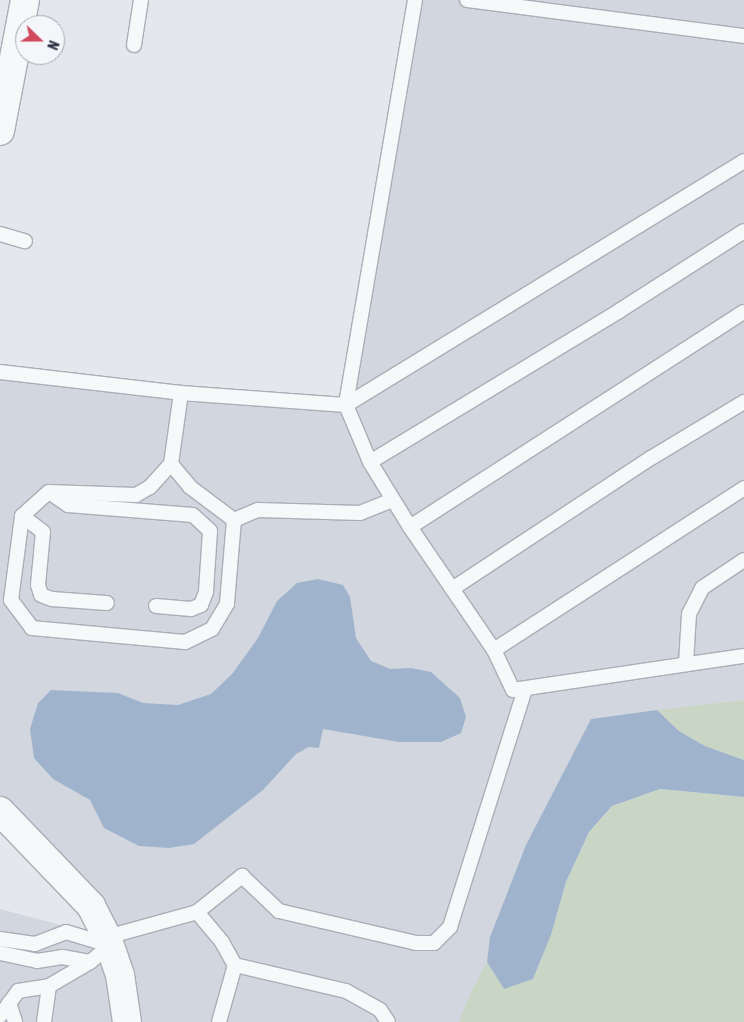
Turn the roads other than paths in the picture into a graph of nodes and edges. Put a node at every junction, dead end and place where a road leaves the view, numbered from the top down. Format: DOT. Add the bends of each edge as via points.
graph roads {
  1 [pos="25,0"];
  2 [pos="140,0"];
  3 [pos="415,0"];
  4 [pos="467,0"];
  5 [pos="744,36"];
  6 [pos="134,45"];
  7 [pos="0,131"];
  8 [pos="744,161"];
  9 [pos="744,232"];
  10 [pos="0,234"];
  11 [pos="25,241"];
  12 [pos="744,312"];
  13 [pos="0,372"];
  14 [pos="181,394"];
  15 [pos="744,402"];
  16 [pos="346,405"];
  17 [pos="370,462"];
  18 [pos="171,464"];
  19 [pos="744,488"];
  20 [pos="49,492"];
  21 [pos="393,500"];
  22 [pos="22,516"];
  23 [pos="234,520"];
  24 [pos="410,527"];
  25 [pos="744,560"];
  26 [pos="452,588"];
  27 [pos="107,603"];
  28 [pos="156,606"];
  29 [pos="494,650"];
  30 [pos="744,656"];
  31 [pos="686,664"];
  32 [pos="525,688"];
  33 [pos="0,812"];
  34 [pos="197,912"];
  35 [pos="0,939"];
  36 [pos="102,948"];
  37 [pos="0,953"];
  38 [pos="235,965"];
  39 [pos="49,986"];
  40 [pos="5,1007"];
  41 [pos="0,1016"];
  42 [pos="6,1022"];
  43 [pos="15,1022"];
  44 [pos="44,1022"];
  45 [pos="127,1022"];
  46 [pos="219,1022"];
  47 [pos="388,1022"];
  1 -- 7 [label="street"];
  2 -- 6 [label="lane"];
  3 -- 16 [label="lane"];
  4 -- 5 [label="lane"];
  8 -- 16 [label="lane"];
  9 -- 17 [label="lane"];
  10 -- 11 [label="lane"];
  12 -- 24 [label="lane"];
  13 -- 14 [label="lane"];
  14 -- 16 [label="lane"];
  14 -- 18 [label="lane"];
  15 -- 26 [label="lane" via="651,458"];
  16 -- 17 [label="lane"];
  17 -- 21 [label="lane"];
  18 -- 20 [label="lane" via="150,487 136,495"];
  18 -- 23 [label="lane" via="190,487"];
  19 -- 29 [label="lane"];
  20 -- 22 [label="lane"];
  20 -- 28 [label="lane" via="68,506 193,515 210,531 206,592 201,605 192,609"];
  21 -- 23 [label="lane" via="360,513 258,510"];
  21 -- 24 [label="lane"];
  22 -- 23 [label="lane" via="11,600 32,628 185,642 212,629 226,604"];
  22 -- 27 [label="lane" via="43,532 38,585 41,595 52,599"];
  24 -- 26 [label="lane"];
  25 -- 31 [label="lane" via="702,588 689,614"];
  26 -- 29 [label="lane"];
  29 -- 32 [label="lane" via="513,690"];
  30 -- 31 [label="lane"];
  31 -- 32 [label="lane"];
  32 -- 34 [label="lane" via="450,927 434,943 416,943 279,911 242,876"];
  33 -- 36 [label="street" via="91,906"];
  34 -- 36 [label="lane"];
  34 -- 38 [label="lane" via="222,942"];
  35 -- 36 [label="lane" via="35,944 66,932"];
  36 -- 37 [label="lane" via="37,961"];
  36 -- 39 [label="lane"];
  36 -- 45 [label="street" via="120,975"];
  38 -- 46 [label="lane"];
  38 -- 47 [label="lane" via="346,991 380,1010"];
  39 -- 40 [label="lane" via="18,991"];
  39 -- 44 [label="lane"];
  40 -- 41 [label="lane"];
  40 -- 42 [label="lane"];
  40 -- 43 [label="lane"];
}
